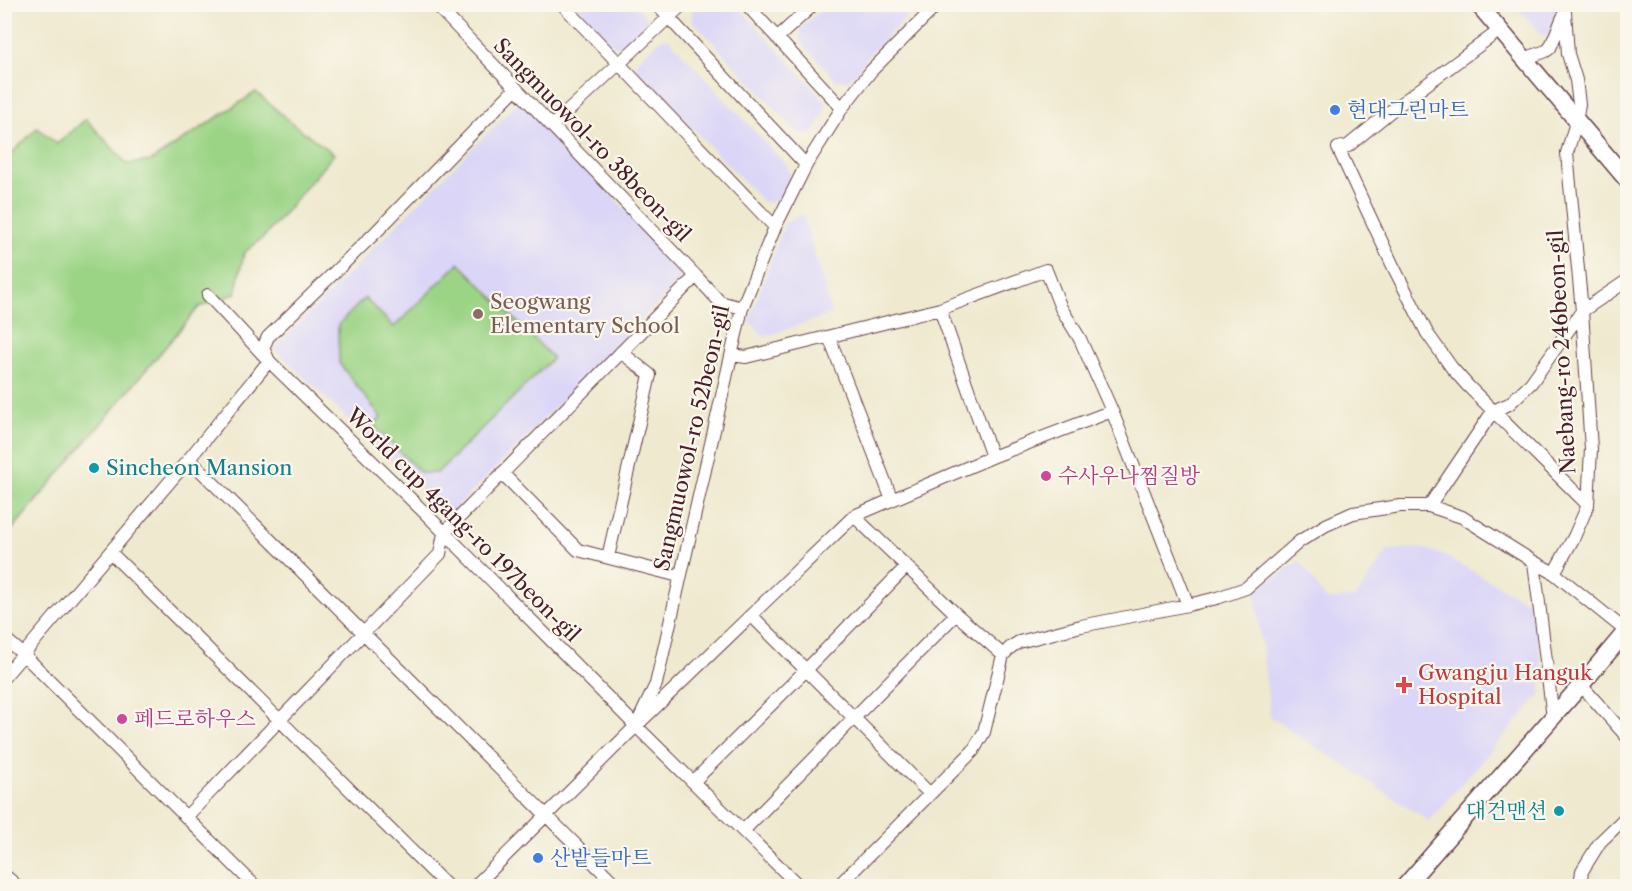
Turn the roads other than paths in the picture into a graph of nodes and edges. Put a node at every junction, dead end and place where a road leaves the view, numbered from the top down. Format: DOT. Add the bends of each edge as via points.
graph roads {
  1 [pos="435,4"];
  2 [pos="562,4"];
  3 [pos="656,4"];
  4 [pos="683,4"];
  5 [pos="746,4"];
  6 [pos="814,4"];
  7 [pos="938,4"];
  8 [pos="1478,4"];
  9 [pos="1566,8"];
  10 [pos="668,18"];
  11 [pos="1500,30"];
  12 [pos="777,38"];
  13 [pos="1524,58"];
  14 [pos="618,64"];
  15 [pos="516,88"];
  16 [pos="842,108"];
  17 [pos="1576,122"];
  18 [pos="552,126"];
  19 [pos="806,165"];
  20 [pos="1628,182"];
  21 [pos="775,227"];
  22 [pos="696,276"];
  23 [pos="1628,280"];
  24 [pos="208,295"];
  25 [pos="742,308"];
  26 [pos="940,309"];
  27 [pos="1582,311"];
  28 [pos="829,337"];
  29 [pos="621,352"];
  30 [pos="732,355"];
  31 [pos="269,361"];
  32 [pos="1112,411"];
  33 [pos="1493,411"];
  34 [pos="992,458"];
  35 [pos="189,459"];
  36 [pos="502,473"];
  37 [pos="892,500"];
  38 [pos="1429,506"];
  39 [pos="1588,506"];
  40 [pos="854,516"];
  41 [pos="444,533"];
  42 [pos="110,552"];
  43 [pos="608,557"];
  44 [pos="1534,562"];
  45 [pos="907,566"];
  46 [pos="1554,573"];
  47 [pos="679,576"];
  48 [pos="1188,605"];
  49 [pos="956,614"];
  50 [pos="751,615"];
  51 [pos="1627,630"];
  52 [pos="365,633"];
  53 [pos="4,638"];
  54 [pos="23,654"];
  55 [pos="1003,655"];
  56 [pos="806,670"];
  57 [pos="4,677"];
  58 [pos="1581,685"];
  59 [pos="854,718"];
  60 [pos="1552,718"];
  61 [pos="280,720"];
  62 [pos="636,726"];
  63 [pos="1628,738"];
  64 [pos="693,782"];
  65 [pos="930,794"];
  66 [pos="1628,815"];
  67 [pos="546,816"];
  68 [pos="186,817"];
  69 [pos="743,831"];
  70 [pos="4,880"];
  71 [pos="11,886"];
  72 [pos="255,886"];
  73 [pos="447,886"];
  74 [pos="475,886"];
  75 [pos="617,886"];
  76 [pos="799,886"];
  77 [pos="838,886"];
  78 [pos="1405,886"];
  79 [pos="1580,886"];
  1 -- 15 [label="street, Sangmuowol-ro 38beon-gil"];
  2 -- 14 [label="street"];
  3 -- 10 [label="street"];
  4 -- 10 [label="street"];
  5 -- 12 [label="street"];
  6 -- 12 [label="street"];
  7 -- 16 [label="street, Sangmuowol-ro 52beon-gil" via="871,71"];
  8 -- 11 [label="street"];
  9 -- 13 [label="street" via="1550,48"];
  9 -- 17 [label="street, Naebang-ro 246beon-gil" via="1569,54 1579,104"];
  10 -- 14 [label="street"];
  10 -- 19 [label="street"];
  11 -- 13 [label="street"];
  11 -- 33 [label="street" via="1348,146 1338,148 1427,333 1452,368"];
  12 -- 16 [label="street"];
  13 -- 17 [label="street"];
  14 -- 18 [label="street"];
  14 -- 21 [label="street"];
  15 -- 18 [label="street, Sangmuowol-ro 38beon-gil"];
  15 -- 31 [label="street" via="268,337 263,348"];
  16 -- 19 [label="street, Sangmuowol-ro 52beon-gil"];
  17 -- 20 [label="street"];
  17 -- 27 [label="street, Naebang-ro 246beon-gil" via="1567,153"];
  18 -- 22 [label="street, Sangmuowol-ro 38beon-gil"];
  19 -- 21 [label="street, Sangmuowol-ro 52beon-gil"];
  21 -- 25 [label="street, Sangmuowol-ro 52beon-gil"];
  22 -- 25 [label="street, Sangmuowol-ro 38beon-gil" via="720,302"];
  22 -- 29 [label="street"];
  23 -- 27 [label="street"];
  24 -- 31 [label="street, World cup 4gang-ro 197beon-gil"];
  25 -- 30 [label="street, Sangmuowol-ro 52beon-gil"];
  26 -- 28 [label="street"];
  26 -- 32 [label="street" via="1046,270"];
  26 -- 34 [label="street"];
  27 -- 33 [label="street" via="1531,383 1509,404"];
  27 -- 39 [label="street, Naebang-ro 246beon-gil" via="1591,449"];
  28 -- 30 [label="street" via="746,357"];
  28 -- 37 [label="street"];
  29 -- 36 [label="street"];
  29 -- 43 [label="street" via="650,375"];
  30 -- 47 [label="street, Sangmuowol-ro 52beon-gil"];
  31 -- 35 [label="street"];
  31 -- 41 [label="street, World cup 4gang-ro 197beon-gil"];
  32 -- 34 [label="street"];
  32 -- 48 [label="street"];
  33 -- 38 [label="street"];
  33 -- 39 [label="street"];
  34 -- 37 [label="street"];
  35 -- 42 [label="street"];
  35 -- 52 [label="street"];
  36 -- 41 [label="street"];
  36 -- 43 [label="street" via="578,550"];
  37 -- 40 [label="street"];
  38 -- 44 [label="street" via="1462,517"];
  38 -- 48 [label="street" via="1353,513 1300,541 1246,588"];
  39 -- 46 [label="street, Naebang-ro 246beon-gil"];
  40 -- 45 [label="street"];
  40 -- 50 [label="street"];
  41 -- 52 [label="street" via="440,554"];
  41 -- 62 [label="street, World cup 4gang-ro 197beon-gil"];
  42 -- 54 [label="street"];
  42 -- 61 [label="street"];
  43 -- 47 [label="street"];
  44 -- 46 [label="street"];
  44 -- 60 [label="street"];
  45 -- 49 [label="street"];
  45 -- 56 [label="street"];
  46 -- 51 [label="street"];
  47 -- 62 [label="street, Sangmuowol-ro 52beon-gil" via="656,684"];
  48 -- 55 [label="street" via="1035,637 1019,642"];
  49 -- 55 [label="street"];
  49 -- 59 [label="street"];
  50 -- 56 [label="street"];
  50 -- 62 [label="street"];
  51 -- 58 [label="street"];
  52 -- 61 [label="street"];
  52 -- 67 [label="street"];
  53 -- 54 [label="street"];
  54 -- 57 [label="street"];
  54 -- 68 [label="street"];
  55 -- 65 [label="street" via="984,732 973,751"];
  56 -- 59 [label="street"];
  56 -- 64 [label="street"];
  58 -- 60 [label="street"];
  58 -- 63 [label="street"];
  59 -- 65 [label="street"];
  59 -- 69 [label="street"];
  60 -- 78 [label="street"];
  61 -- 68 [label="street"];
  61 -- 73 [label="street"];
  62 -- 64 [label="street, World cup 4gang-ro 197beon-gil"];
  62 -- 67 [label="street"];
  64 -- 69 [label="street, World cup 4gang-ro 197beon-gil"];
  65 -- 77 [label="street"];
  66 -- 79 [label="street" via="1600,842 1582,872"];
  67 -- 74 [label="street"];
  67 -- 75 [label="street"];
  68 -- 72 [label="street"];
  69 -- 76 [label="street, World cup 4gang-ro 197beon-gil"];
  70 -- 71 [label="main road"];
}
